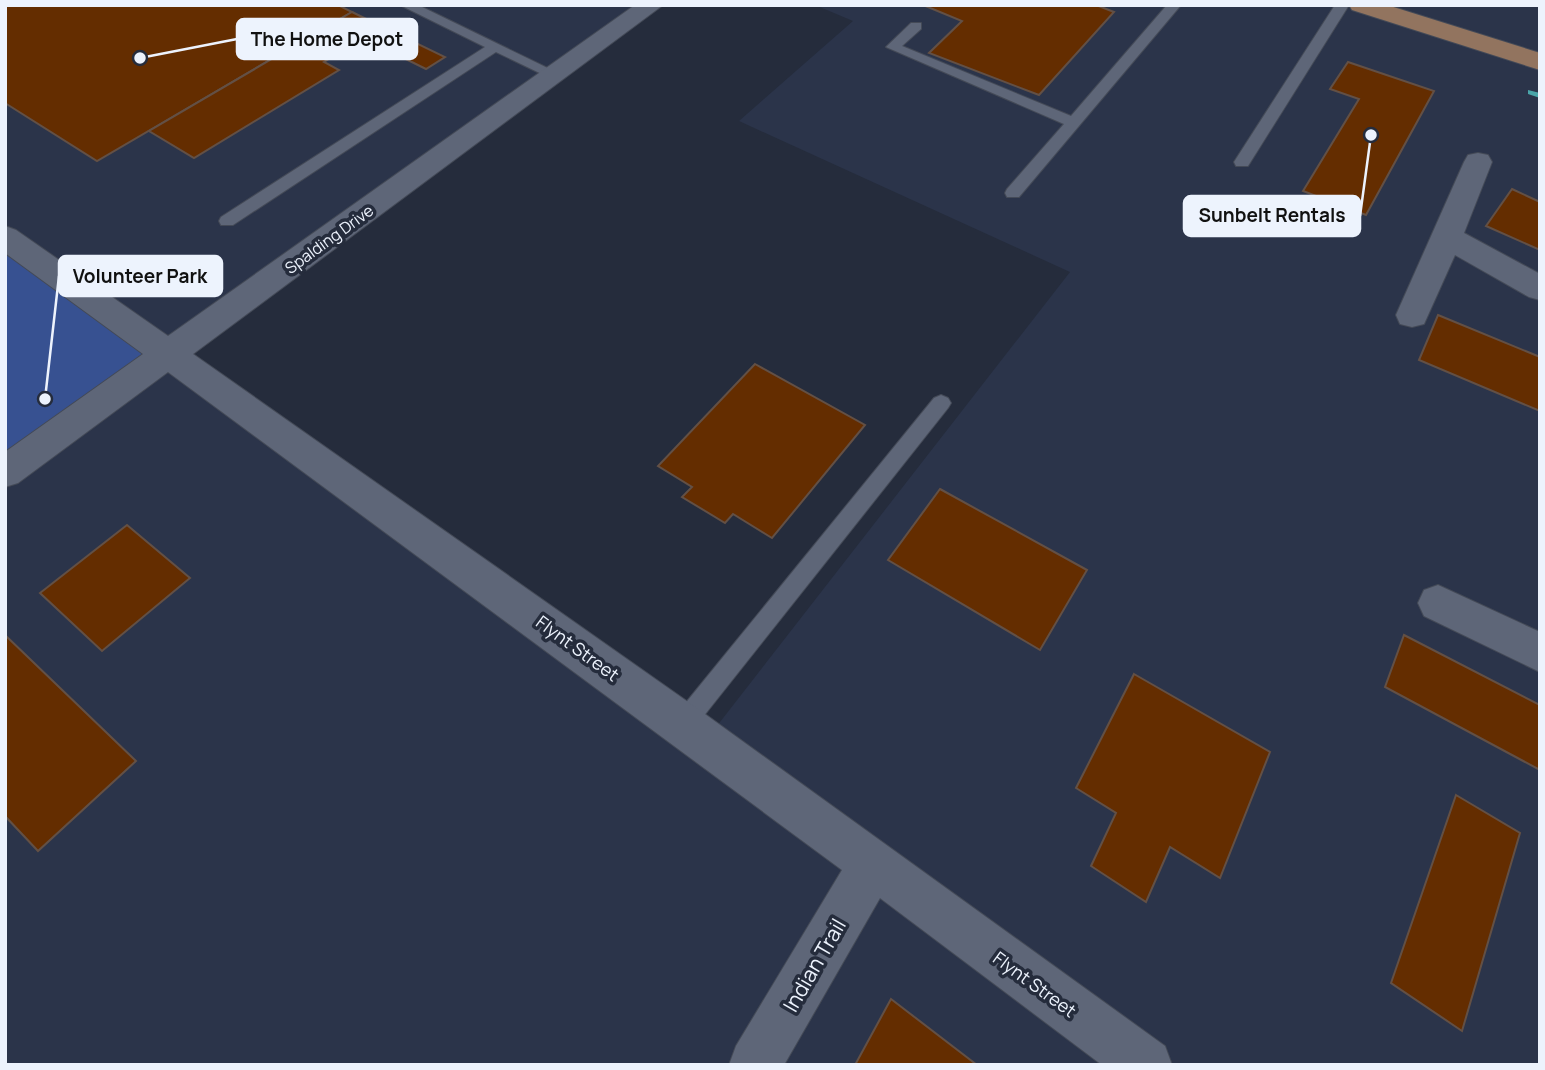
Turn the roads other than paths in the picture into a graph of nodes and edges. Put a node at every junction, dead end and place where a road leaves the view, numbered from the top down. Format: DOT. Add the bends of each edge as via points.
graph roads {
  1 [pos="407,5"];
  2 [pos="651,5"];
  3 [pos="1174,5"];
  4 [pos="1342,5"];
  5 [pos="1362,5"];
  6 [pos="916,26"];
  7 [pos="495,47"];
  8 [pos="1540,62"];
  9 [pos="555,75"];
  10 [pos="1075,122"];
  11 [pos="1242,162"];
  12 [pos="1478,162"];
  13 [pos="1013,194"];
  14 [pos="227,221"];
  15 [pos="5,237"];
  16 [pos="1447,237"];
  17 [pos="1540,289"];
  18 [pos="1412,315"];
  19 [pos="171,354"];
  20 [pos="941,403"];
  21 [pos="5,472"];
  22 [pos="1438,603"];
  23 [pos="1540,653"];
  24 [pos="683,724"];
  25 [pos="872,865"];
  26 [pos="755,1065"];
  27 [pos="1146,1065"];
  1 -- 7 [label="lane"];
  2 -- 9 [label="street, Spalding Drive"];
  3 -- 10 [label="lane"];
  4 -- 11 [label="lane"];
  5 -- 8 [label="main road"];
  6 -- 10 [label="lane" via="893,47"];
  7 -- 9 [label="lane"];
  7 -- 14 [label="lane"];
  9 -- 19 [label="street, Spalding Drive"];
  10 -- 13 [label="lane"];
  12 -- 16 [label="street"];
  15 -- 19 [label="street, Flynt Street"];
  16 -- 17 [label="street"];
  16 -- 18 [label="street"];
  19 -- 21 [label="street, Spalding Drive"];
  19 -- 24 [label="street, Flynt Street"];
  20 -- 24 [label="lane"];
  22 -- 23 [label="street"];
  24 -- 25 [label="street, Flynt Street"];
  25 -- 26 [label="street, Indian Trail"];
  25 -- 27 [label="street, Flynt Street"];
}
